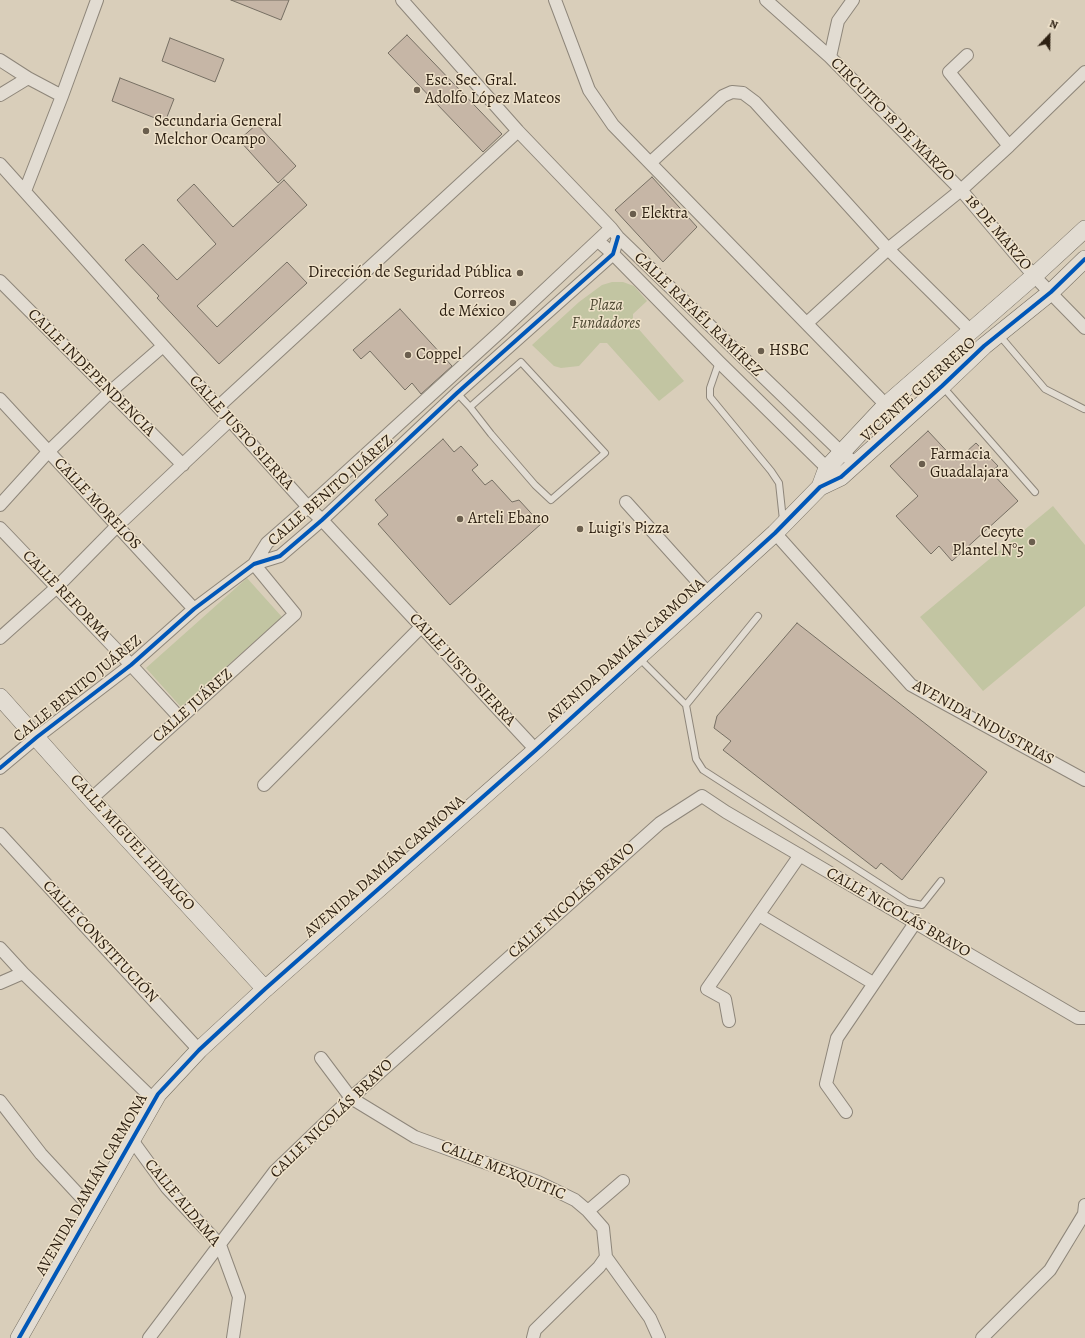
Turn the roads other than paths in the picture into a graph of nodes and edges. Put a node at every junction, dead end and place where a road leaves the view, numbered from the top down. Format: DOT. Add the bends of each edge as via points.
graph roads {
  1 [pos="96,0"];
  2 [pos="402,0"];
  3 [pos="555,0"];
  4 [pos="766,0"];
  5 [pos="853,0"];
  6 [pos="967,55"];
  7 [pos="830,57"];
  8 [pos="0,60"];
  9 [pos="1085,72"];
  10 [pos="28,78"];
  11 [pos="0,95"];
  12 [pos="62,96"];
  13 [pos="518,131"];
  14 [pos="1009,146"];
  15 [pos="650,162"];
  16 [pos="0,164"];
  17 [pos="961,190"];
  18 [pos="25,191"];
  19 [pos="1085,229"];
  20 [pos="614,233"];
  21 [pos="598,241"];
  22 [pos="888,249"];
  23 [pos="613,254"];
  24 [pos="1085,259"];
  25 [pos="1034,276"];
  26 [pos="0,281"];
  27 [pos="1051,292"];
  28 [pos="807,323"];
  29 [pos="1085,328"];
  30 [pos="501,331"];
  31 [pos="971,331"];
  32 [pos="999,334"];
  33 [pos="512,344"];
  34 [pos="163,346"];
  35 [pos="719,362"];
  36 [pos="942,386"];
  37 [pos="110,392"];
  38 [pos="457,394"];
  39 [pos="0,399"];
  40 [pos="886,405"];
  41 [pos="218,407"];
  42 [pos="470,407"];
  43 [pos="1084,409"];
  44 [pos="230,420"];
  45 [pos="48,452"];
  46 [pos="840,452"];
  47 [pos="855,463"];
  48 [pos="183,464"];
  49 [pos="834,472"];
  50 [pos="1035,492"];
  51 [pos="626,502"];
  52 [pos="0,505"];
  53 [pos="308,507"];
  54 [pos="322,520"];
  55 [pos="118,526"];
  56 [pos="0,528"];
  57 [pos="779,529"];
  58 [pos="254,564"];
  59 [pos="57,587"];
  60 [pos="708,593"];
  61 [pos="194,609"];
  62 [pos="758,616"];
  63 [pos="421,627"];
  64 [pos="0,638"];
  65 [pos="638,657"];
  66 [pos="132,665"];
  67 [pos="0,697"];
  68 [pos="686,705"];
  69 [pos="180,718"];
  70 [pos="37,738"];
  71 [pos="536,750"];
  72 [pos="0,768"];
  73 [pos="1085,780"];
  74 [pos="264,785"];
  75 [pos="91,799"];
  76 [pos="0,834"];
  77 [pos="800,855"];
  78 [pos="941,881"];
  79 [pos="759,915"];
  80 [pos="915,922"];
  81 [pos="0,948"];
  82 [pos="22,972"];
  83 [pos="0,983"];
  84 [pos="873,983"];
  85 [pos="265,988"];
  86 [pos="1085,1018"];
  87 [pos="729,1020"];
  88 [pos="199,1050"];
  89 [pos="321,1058"];
  90 [pos="351,1098"];
  91 [pos="154,1100"];
  92 [pos="0,1104"];
  93 [pos="846,1112"];
  94 [pos="132,1140"];
  95 [pos="623,1182"];
  96 [pos="1085,1206"];
  97 [pos="92,1209"];
  98 [pos="588,1211"];
  99 [pos="220,1245"];
  100 [pos="606,1257"];
  101 [pos="19,1338"];
  102 [pos="149,1338"];
  103 [pos="233,1338"];
  104 [pos="533,1338"];
  105 [pos="659,1338"];
  106 [pos="982,1338"];
  1 -- 12 [label="street"];
  2 -- 13 [label="street, CALLE RAFAÉL RAMÍREZ"];
  3 -- 15 [label="street" via="589,90 613,125"];
  4 -- 7 [label="street, CIRCUITO 18 DE MARZO"];
  5 -- 7 [label="street" via="838,21"];
  6 -- 14 [label="street" via="949,72"];
  7 -- 17 [label="street, CIRCUITO 18 DE MARZO"];
  8 -- 10 [label="street"];
  9 -- 14 [label="street, CIRCUITO 18 DE MARZO"];
  10 -- 11 [label="street"];
  10 -- 12 [label="street"];
  12 -- 18 [label="street"];
  13 -- 20 [label="street, CALLE RAFAÉL RAMÍREZ"];
  13 -- 41 [label="street"];
  14 -- 17 [label="street, CIRCUITO 18 DE MARZO"];
  15 -- 22 [label="street" via="723,96 732,92 743,93 755,102"];
  15 -- 28 [label="street"];
  16 -- 18 [label="street, CALLE JUSTO SIERRA"];
  17 -- 22 [label="street"];
  17 -- 25 [label="street, 18 DE MARZO"];
  18 -- 34 [label="street, CALLE JUSTO SIERRA"];
  19 -- 25 [label="street, VICENTE GUERRERO"];
  20 -- 21 [label="street, CALLE BENITO JUÁREZ"];
  20 -- 23 [label="street"];
  20 -- 46 [label="street, CALLE RAFAÉL RAMÍREZ"];
  21 -- 23 [label="street, CALLE RAFAÉL RAMÍREZ"];
  21 -- 30 [label="street, CALLE BENITO JUÁREZ"];
  22 -- 28 [label="street"];
  22 -- 31 [label="street"];
  23 -- 33 [label="street, CALLE BENITO JUÁREZ"];
  23 -- 35 [label="street, CALLE RAFAÉL RAMÍREZ"];
  24 -- 27 [label="street, VICENTE GUERRERO"];
  25 -- 27 [label="street, 18 DE MARZO"];
  25 -- 31 [label="street, VICENTE GUERRERO"];
  26 -- 37 [label="street, CALLE INDEPENDENCIA"];
  27 -- 29 [label="street, 18 DE MARZO"];
  27 -- 32 [label="street, VICENTE GUERRERO"];
  28 -- 40 [label="street"];
  30 -- 33 [label="street"];
  30 -- 53 [label="street, CALLE BENITO JUÁREZ"];
  31 -- 40 [label="street, VICENTE GUERRERO"];
  32 -- 36 [label="street, VICENTE GUERRERO"];
  32 -- 43 [label="lane" via="1045,389"];
  33 -- 38 [label="street, CALLE BENITO JUÁREZ"];
  34 -- 37 [label="street"];
  34 -- 41 [label="street, CALLE JUSTO SIERRA"];
  35 -- 49 [label="street, CALLE RAFAÉL RAMÍREZ"];
  35 -- 57 [label="lane" via="710,388 710,397 779,483"];
  36 -- 47 [label="street, VICENTE GUERRERO"];
  36 -- 50 [label="lane"];
  37 -- 45 [label="street"];
  37 -- 48 [label="street, CALLE INDEPENDENCIA"];
  38 -- 42 [label="lane"];
  38 -- 54 [label="street, CALLE BENITO JUÁREZ"];
  39 -- 45 [label="street, CALLE MORELOS"];
  40 -- 46 [label="street, VICENTE GUERRERO"];
  41 -- 44 [label="street, CALLE JUSTO SIERRA"];
  42 -- 42 [label="lane" via="521,362 605,452 552,500 535,485"];
  44 -- 48 [label="street"];
  44 -- 53 [label="street, CALLE JUSTO SIERRA"];
  45 -- 52 [label="street"];
  45 -- 55 [label="street, CALLE MORELOS"];
  46 -- 47 [label="street, CALLE RAFAÉL RAMÍREZ"];
  46 -- 49 [label="street, VICENTE GUERRERO"];
  47 -- 49 [label="street, VICENTE GUERRERO"];
  48 -- 55 [label="street"];
  49 -- 57 [label="street, AVENIDA DAMIÁN CARMONA"];
  51 -- 60 [label="street"];
  53 -- 54 [label="street, CALLE JUSTO SIERRA"];
  53 -- 58 [label="street, CALLE BENITO JUÁREZ" via="267,543"];
  54 -- 58 [label="street, CALLE BENITO JUÁREZ" via="280,556"];
  54 -- 63 [label="street, CALLE JUSTO SIERRA"];
  55 -- 59 [label="street"];
  55 -- 61 [label="street, CALLE MORELOS"];
  56 -- 59 [label="street, CALLE REFORMA"];
  57 -- 60 [label="street, AVENIDA DAMIÁN CARMONA"];
  57 -- 73 [label="street, AVENIDA INDUSTRIAS" via="911,686"];
  58 -- 61 [label="street, CALLE BENITO JUÁREZ"];
  58 -- 69 [label="street, CALLE JUÁREZ" via="296,614"];
  59 -- 64 [label="street"];
  59 -- 66 [label="street, CALLE REFORMA"];
  60 -- 65 [label="street, AVENIDA DAMIÁN CARMONA"];
  61 -- 66 [label="street, CALLE BENITO JUÁREZ"];
  62 -- 68 [label="lane"];
  63 -- 71 [label="street, CALLE JUSTO SIERRA"];
  63 -- 74 [label="street"];
  65 -- 68 [label="lane"];
  65 -- 71 [label="street, AVENIDA DAMIÁN CARMONA"];
  66 -- 69 [label="street, CALLE REFORMA"];
  66 -- 70 [label="street, CALLE BENITO JUÁREZ"];
  67 -- 70 [label="street, CALLE MIGUEL HIDALGO"];
  68 -- 78 [label="lane" via="696,759 703,770 908,902 922,905"];
  69 -- 75 [label="street, CALLE JUÁREZ"];
  70 -- 72 [label="street, CALLE BENITO JUÁREZ"];
  70 -- 75 [label="street, CALLE MIGUEL HIDALGO"];
  71 -- 85 [label="street, AVENIDA DAMIÁN CARMONA"];
  75 -- 85 [label="street, CALLE MIGUEL HIDALGO"];
  76 -- 88 [label="street, CALLE CONSTITUCIÓN"];
  77 -- 79 [label="street"];
  77 -- 80 [label="street, CALLE NICOLÁS BRAVO"];
  77 -- 90 [label="street, CALLE NICOLÁS BRAVO" via="702,796 660,823"];
  79 -- 84 [label="street"];
  79 -- 87 [label="street" via="707,989 725,999"];
  80 -- 84 [label="street"];
  80 -- 86 [label="street, CALLE NICOLÁS BRAVO" via="1078,1018"];
  81 -- 82 [label="street"];
  82 -- 83 [label="street"];
  82 -- 91 [label="street"];
  84 -- 93 [label="street" via="837,1038 826,1084"];
  85 -- 88 [label="street, AVENIDA DAMIÁN CARMONA"];
  88 -- 91 [label="street, AVENIDA DAMIÁN CARMONA"];
  89 -- 90 [label="street, CALLE MEXQUITIC"];
  90 -- 98 [label="street, CALLE MEXQUITIC" via="415,1137 538,1182 575,1200"];
  90 -- 99 [label="street, CALLE NICOLÁS BRAVO" via="275,1171"];
  91 -- 94 [label="street, AVENIDA DAMIÁN CARMONA"];
  92 -- 97 [label="street" via="41,1154"];
  94 -- 97 [label="street, AVENIDA DAMIÁN CARMONA"];
  94 -- 99 [label="street, CALLE ALDAMA" via="167,1188"];
  95 -- 98 [label="street"];
  96 -- 106 [label="street" via="1084,1214 1050,1270"];
  97 -- 101 [label="street, AVENIDA DAMIÁN CARMONA"];
  98 -- 100 [label="street, CALLE MEXQUITIC" via="603,1228"];
  99 -- 102 [label="street, CALLE NICOLÁS BRAVO"];
  99 -- 103 [label="street, CALLE ALDAMA" via="239,1297"];
  100 -- 104 [label="street" via="535,1330"];
  100 -- 105 [label="street, CALLE MEXQUITIC" via="650,1318"];
}
